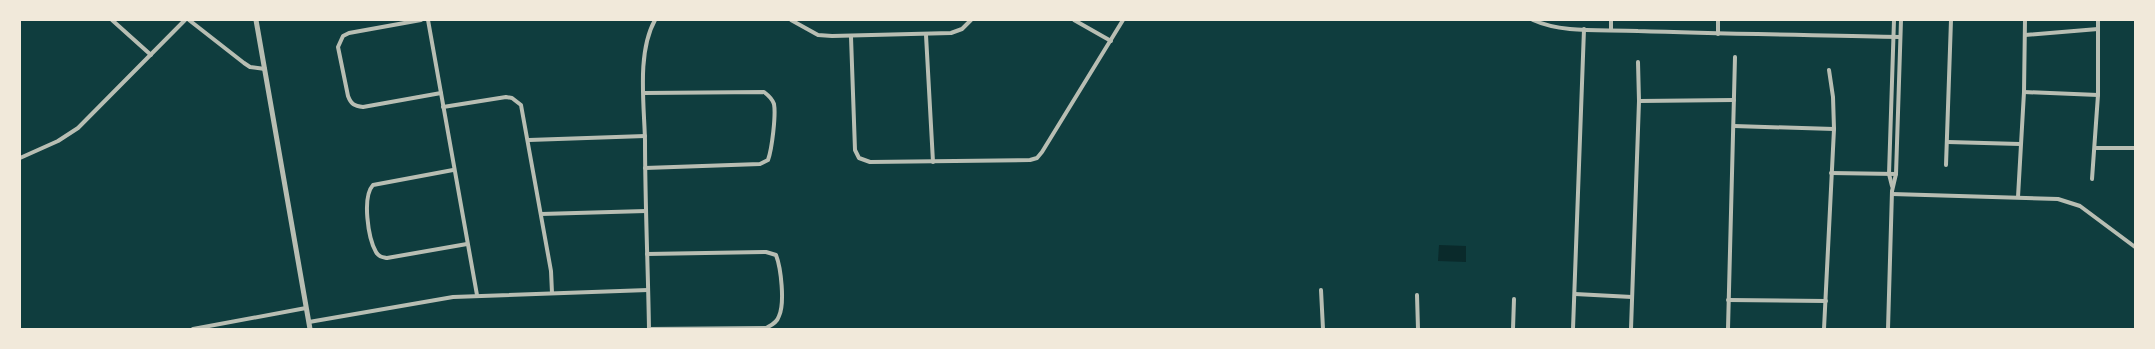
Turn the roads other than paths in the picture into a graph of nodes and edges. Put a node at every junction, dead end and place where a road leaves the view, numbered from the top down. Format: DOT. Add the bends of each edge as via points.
graph roads {
  1 [pos="112,20"];
  2 [pos="185,20"];
  3 [pos="189,20"];
  4 [pos="256,20"];
  5 [pos="421,20"];
  6 [pos="428,20"];
  7 [pos="655,20"];
  8 [pos="791,20"];
  9 [pos="971,20"];
  10 [pos="1074,20"];
  11 [pos="1123,20"];
  12 [pos="1533,20"];
  13 [pos="1611,20"];
  14 [pos="1718,20"];
  15 [pos="1894,20"];
  16 [pos="1901,20"];
  17 [pos="1951,20"];
  18 [pos="2025,20"];
  19 [pos="2098,20"];
  20 [pos="1584,29"];
  21 [pos="2098,29"];
  22 [pos="1611,30"];
  23 [pos="1718,34"];
  24 [pos="2025,34"];
  25 [pos="926,35"];
  26 [pos="851,37"];
  27 [pos="1893,37"];
  28 [pos="1900,37"];
  29 [pos="1111,41"];
  30 [pos="151,55"];
  31 [pos="1735,57"];
  32 [pos="1638,62"];
  33 [pos="265,69"];
  34 [pos="1829,70"];
  35 [pos="2024,92"];
  36 [pos="441,93"];
  37 [pos="644,93"];
  38 [pos="2098,95"];
  39 [pos="1734,100"];
  40 [pos="1639,101"];
  41 [pos="443,107"];
  42 [pos="1734,126"];
  43 [pos="1834,129"];
  44 [pos="644,136"];
  45 [pos="529,140"];
  46 [pos="1948,142"];
  47 [pos="2020,144"];
  48 [pos="2096,148"];
  49 [pos="2135,148"];
  50 [pos="20,158"];
  51 [pos="933,162"];
  52 [pos="1946,165"];
  53 [pos="645,168"];
  54 [pos="453,170"];
  55 [pos="1831,173"];
  56 [pos="1890,174"];
  57 [pos="1896,174"];
  58 [pos="2092,179"];
  59 [pos="1892,188"];
  60 [pos="1892,194"];
  61 [pos="2018,197"];
  62 [pos="646,211"];
  63 [pos="541,214"];
  64 [pos="467,244"];
  65 [pos="2135,247"];
  66 [pos="647,254"];
  67 [pos="648,290"];
  68 [pos="1321,290"];
  69 [pos="552,293"];
  70 [pos="1575,294"];
  71 [pos="477,295"];
  72 [pos="1417,295"];
  73 [pos="1632,297"];
  74 [pos="1514,299"];
  75 [pos="1728,300"];
  76 [pos="1826,301"];
  77 [pos="306,308"];
  78 [pos="309,322"];
  79 [pos="193,329"];
  80 [pos="310,329"];
  81 [pos="649,329"];
  82 [pos="1323,329"];
  83 [pos="1418,329"];
  84 [pos="1513,329"];
  85 [pos="1574,329"];
  86 [pos="1631,329"];
  87 [pos="1728,329"];
  88 [pos="1824,329"];
  89 [pos="1888,329"];
  1 -- 30 [label="street"];
  2 -- 30 [label="street"];
  3 -- 33 [label="street" via="244,64"];
  4 -- 33 [label="street"];
  5 -- 36 [label="street" via="343,36 338,47 348,96 350,103 363,107"];
  6 -- 36 [label="street"];
  7 -- 37 [label="street" via="646,38"];
  8 -- 26 [label="street" via="818,35"];
  9 -- 25 [label="street" via="962,29 951,33"];
  10 -- 29 [label="street"];
  11 -- 29 [label="street"];
  12 -- 20 [label="street" via="1557,27"];
  13 -- 22 [label="street"];
  14 -- 23 [label="street"];
  15 -- 27 [label="street"];
  16 -- 28 [label="street"];
  17 -- 46 [label="street"];
  18 -- 24 [label="street"];
  19 -- 21 [label="street"];
  20 -- 22 [label="street"];
  20 -- 70 [label="street"];
  21 -- 24 [label="street"];
  21 -- 38 [label="street"];
  22 -- 23 [label="street"];
  23 -- 27 [label="street"];
  24 -- 35 [label="street"];
  25 -- 26 [label="street"];
  25 -- 51 [label="street"];
  26 -- 51 [label="street" via="855,150 860,158 870,162"];
  27 -- 28 [label="street"];
  27 -- 56 [label="street"];
  28 -- 57 [label="street"];
  29 -- 51 [label="street" via="1037,158"];
  30 -- 50 [label="street" via="78,128 58,141"];
  31 -- 39 [label="street"];
  32 -- 40 [label="street"];
  33 -- 77 [label="street"];
  34 -- 43 [label="street"];
  35 -- 38 [label="street"];
  35 -- 47 [label="street"];
  36 -- 41 [label="street"];
  37 -- 44 [label="street"];
  37 -- 53 [label="street" via="764,92 774,103 772,152 768,160 760,164"];
  38 -- 48 [label="street"];
  39 -- 40 [label="street"];
  39 -- 42 [label="street"];
  40 -- 73 [label="street"];
  41 -- 45 [label="street" via="506,96 512,98 522,105"];
  41 -- 54 [label="street"];
  42 -- 43 [label="street"];
  42 -- 75 [label="street"];
  43 -- 55 [label="street"];
  44 -- 45 [label="street"];
  44 -- 53 [label="street"];
  45 -- 63 [label="street"];
  46 -- 47 [label="street"];
  46 -- 52 [label="street"];
  47 -- 61 [label="street"];
  48 -- 49 [label="street"];
  48 -- 58 [label="street"];
  53 -- 62 [label="street"];
  54 -- 64 [label="street"];
  54 -- 64 [label="street" via="373,185 366,197 369,226 376,253 380,257 387,258"];
  55 -- 56 [label="street"];
  55 -- 76 [label="street"];
  56 -- 57 [label="street"];
  56 -- 59 [label="street"];
  57 -- 59 [label="street"];
  59 -- 60 [label="street"];
  60 -- 61 [label="street"];
  60 -- 89 [label="street"];
  61 -- 65 [label="street" via="2058,199 2080,206"];
  62 -- 63 [label="street"];
  62 -- 66 [label="street"];
  63 -- 69 [label="street" via="551,271"];
  64 -- 71 [label="street"];
  66 -- 67 [label="street"];
  66 -- 81 [label="street" via="766,252 776,255 780,264 782,309 776,321 766,328"];
  67 -- 69 [label="street"];
  67 -- 81 [label="street"];
  68 -- 82 [label="street"];
  69 -- 71 [label="street"];
  70 -- 73 [label="street"];
  70 -- 85 [label="street"];
  71 -- 78 [label="street"];
  72 -- 83 [label="street"];
  73 -- 86 [label="street"];
  74 -- 84 [label="street"];
  75 -- 76 [label="street"];
  75 -- 87 [label="street"];
  76 -- 88 [label="street"];
  77 -- 78 [label="street"];
  77 -- 79 [label="street"];
  78 -- 80 [label="street"];
}
